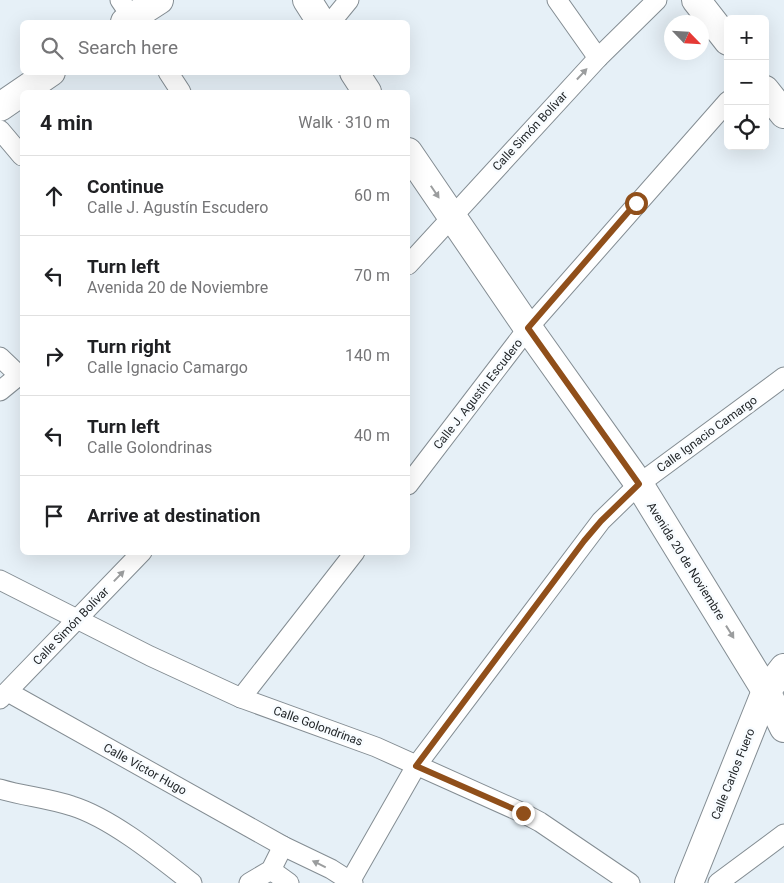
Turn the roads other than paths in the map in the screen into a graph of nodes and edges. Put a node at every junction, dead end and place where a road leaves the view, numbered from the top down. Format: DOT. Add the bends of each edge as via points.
graph roads {
  1 [pos="159,0"];
  2 [pos="306,0"];
  3 [pos="349,0"];
  4 [pos="556,0"];
  5 [pos="657,0"];
  6 [pos="696,0"];
  7 [pos="128,16"];
  8 [pos="320,20"];
  9 [pos="333,20"];
  10 [pos="724,36"];
  11 [pos="598,58"];
  12 [pos="47,75"];
  13 [pos="170,75"];
  14 [pos="25,90"];
  15 [pos="180,90"];
  16 [pos="20,93"];
  17 [pos="724,105"];
  18 [pos="0,107"];
  19 [pos="0,130"];
  20 [pos="20,154"];
  21 [pos="410,155"];
  22 [pos="451,216"];
  23 [pos="410,263"];
  24 [pos="528,328"];
  25 [pos="0,357"];
  26 [pos="20,373"];
  27 [pos="20,376"];
  28 [pos="784,377"];
  29 [pos="0,391"];
  30 [pos="410,482"];
  31 [pos="639,484"];
  32 [pos="139,555"];
  33 [pos="353,555"];
  34 [pos="0,580"];
  35 [pos="78,620"];
  36 [pos="784,668"];
  37 [pos="766,690"];
  38 [pos="4,695"];
  39 [pos="242,698"];
  40 [pos="784,728"];
  41 [pos="416,766"];
  42 [pos="0,789"];
  43 [pos="784,834"];
  44 [pos="283,846"];
  45 [pos="271,870"];
  46 [pos="352,882"];
  47 [pos="192,883"];
  48 [pos="249,883"];
  49 [pos="288,883"];
  50 [pos="630,883"];
  51 [pos="689,883"];
  52 [pos="718,883"];
  1 -- 7 [label="street"];
  2 -- 8 [label="street"];
  3 -- 9 [label="street"];
  4 -- 11 [label="street"];
  5 -- 11 [label="street, Calle Simón Bolívar"];
  6 -- 10 [label="street"];
  22 -- 11 [label="street, Calle Simón Bolívar, one-way"];
  12 -- 14 [label="street"];
  13 -- 15 [label="street"];
  16 -- 18 [label="street"];
  17 -- 24 [label="street, Calle J. Agustín Escudero"];
  19 -- 20 [label="street"];
  21 -- 22 [label="street, Avenida 20 de Noviembre, one-way"];
  22 -- 23 [label="street, Calle Simón Bolívar"];
  22 -- 24 [label="street, Avenida 20 de Noviembre"];
  24 -- 30 [label="street, Calle J. Agustín Escudero"];
  24 -- 31 [label="street, Avenida 20 de Noviembre"];
  25 -- 26 [label="street"];
  27 -- 29 [label="street"];
  28 -- 31 [label="street, Calle Ignacio Camargo"];
  31 -- 37 [label="street, Avenida 20 de Noviembre, one-way"];
  31 -- 41 [label="street, Calle Ignacio Camargo" via="584,541"];
  35 -- 32 [label="street, Calle Simón Bolívar, one-way"];
  33 -- 39 [label="street"];
  34 -- 35 [label="street, Calle Golondrinas"];
  35 -- 38 [label="street, Calle Simón Bolívar"];
  35 -- 39 [label="street, Calle Golondrinas"];
  36 -- 37 [label="street, Calle Carlos Fuero"];
  37 -- 40 [label="street, Avenida 20 de Noviembre"];
  37 -- 51 [label="street, Calle Carlos Fuero"];
  38 -- 44 [label="street, Calle Víctor Hugo"];
  39 -- 41 [label="street, Calle Golondrinas" via="376,747"];
  41 -- 46 [label="street, Calle Ignacio Camargo"];
  41 -- 50 [label="street, Calle Golondrinas" via="540,822"];
  42 -- 47 [label="street" via="73,806 93,815"];
  43 -- 52 [label="street"];
  44 -- 45 [label="street"];
  46 -- 44 [label="street, Calle Víctor Hugo, one-way"];
  45 -- 48 [label="street"];
  45 -- 49 [label="street"];
}
